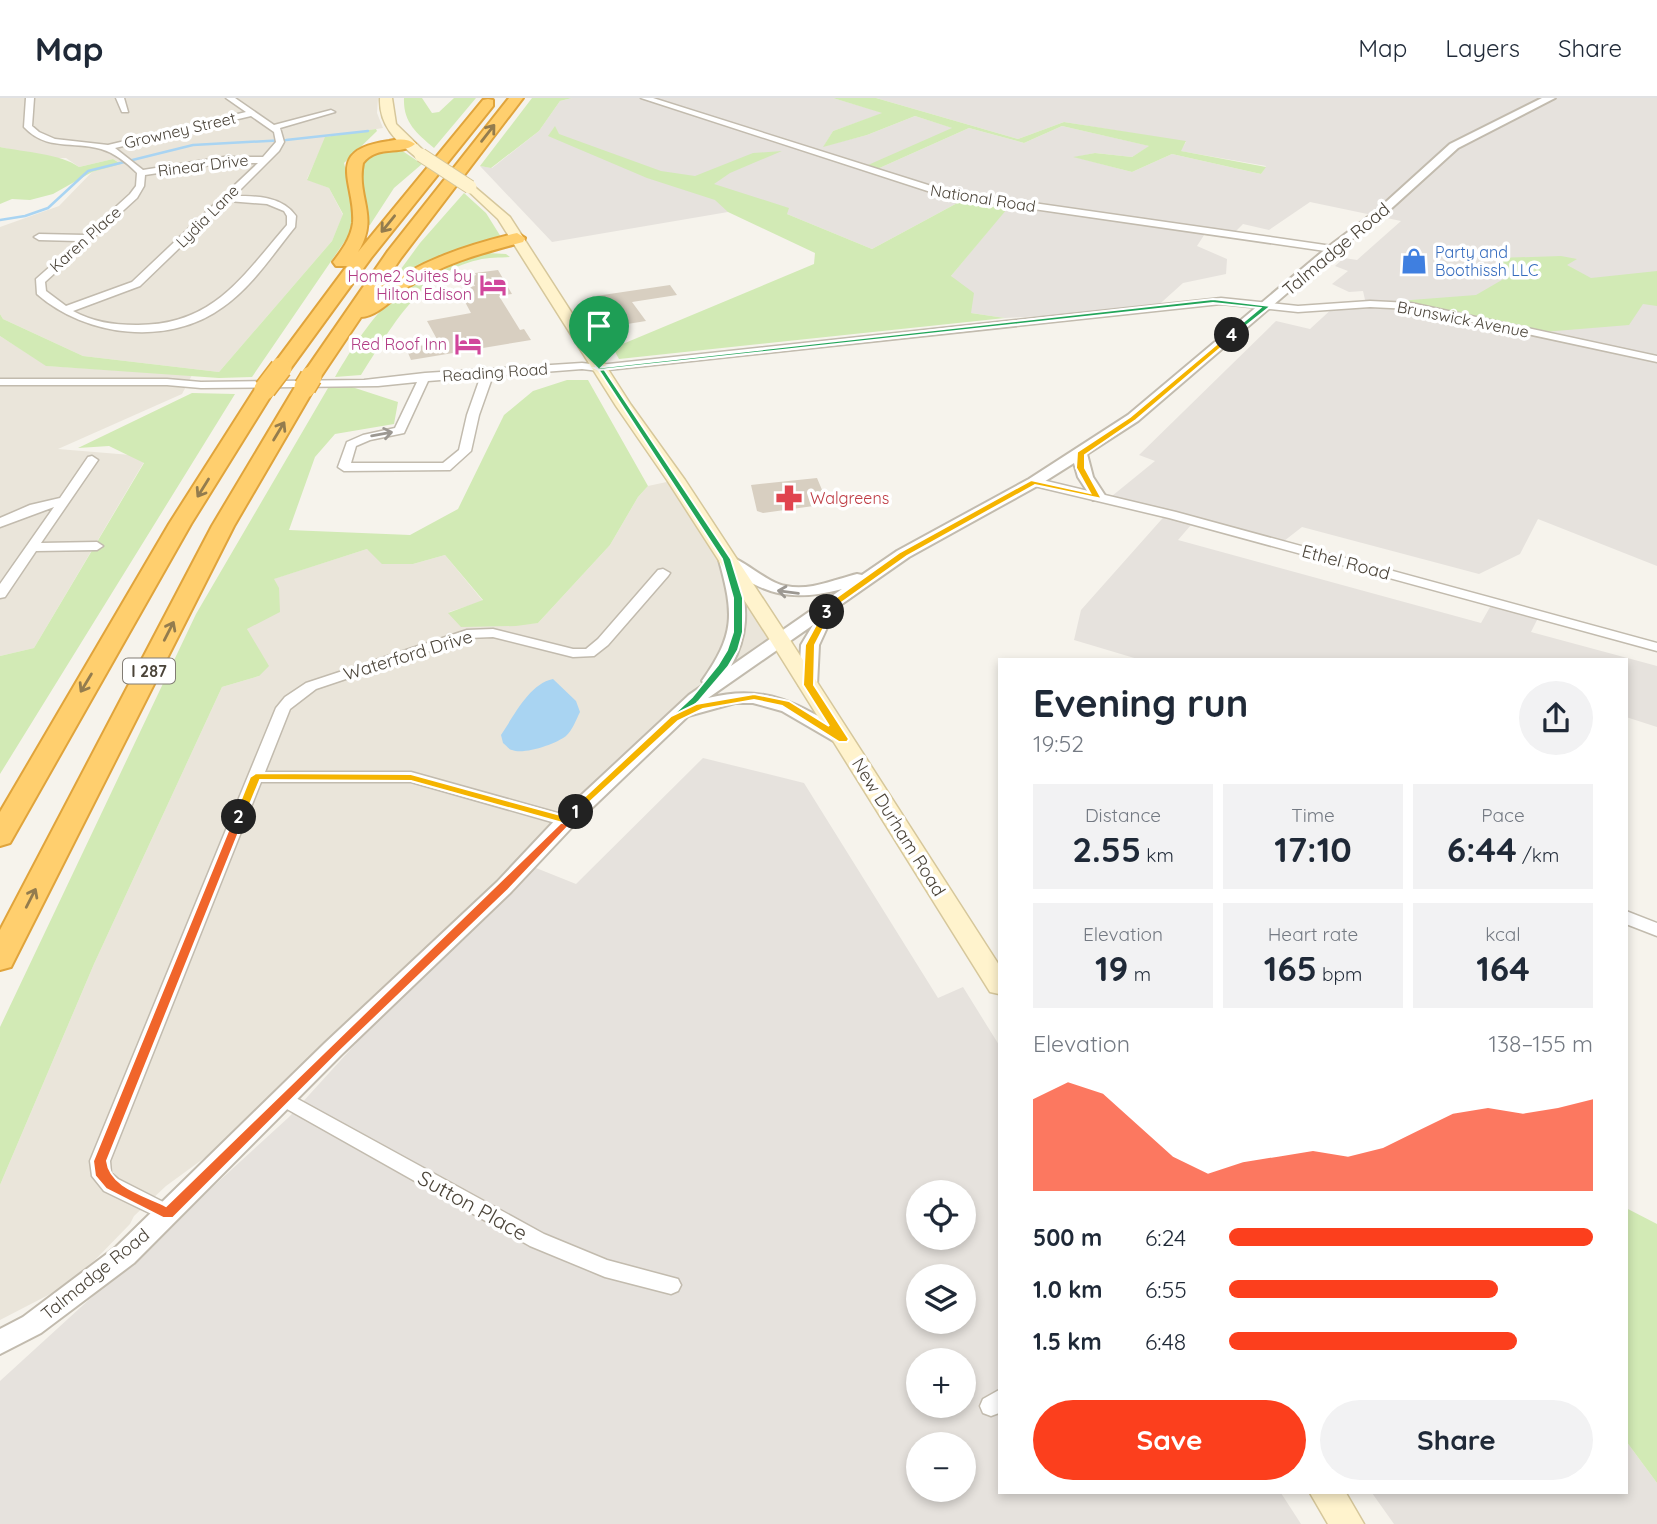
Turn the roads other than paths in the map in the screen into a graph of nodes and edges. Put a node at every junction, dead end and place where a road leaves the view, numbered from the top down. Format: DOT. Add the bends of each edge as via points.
graph roads {
  1 [pos="30,98"];
  2 [pos="120,98"];
  3 [pos="230,98"];
  4 [pos="386,98"];
  5 [pos="492,98"];
  6 [pos="516,98"];
  7 [pos="645,98"];
  8 [pos="1550,98"];
  9 [pos="125,110"];
  10 [pos="331,112"];
  11 [pos="253,113"];
  12 [pos="275,127"];
  13 [pos="392,128"];
  14 [pos="407,144"];
  15 [pos="106,148"];
  16 [pos="358,156"];
  17 [pos="265,160"];
  18 [pos="141,173"];
  19 [pos="225,198"];
  20 [pos="39,237"];
  21 [pos="85,238"];
  22 [pos="517,238"];
  23 [pos="1332,250"];
  24 [pos="527,255"];
  25 [pos="453,256"];
  26 [pos="1267,306"];
  27 [pos="65,310"];
  28 [pos="174,323"];
  29 [pos="183,336"];
  30 [pos="336,337"];
  31 [pos="1657,359"];
  32 [pos="284,364"];
  33 [pos="599,368"];
  34 [pos="424,380"];
  35 [pos="485,381"];
  36 [pos="0,382"];
  37 [pos="201,385"];
  38 [pos="0,388"];
  39 [pos="1080,454"];
  40 [pos="92,460"];
  41 [pos="1034,482"];
  42 [pos="1098,498"];
  43 [pos="63,501"];
  44 [pos="0,523"];
  45 [pos="97,546"];
  46 [pos="32,547"];
  47 [pos="727,559"];
  48 [pos="878,572"];
  49 [pos="663,573"];
  50 [pos="0,594"];
  51 [pos="833,604"];
  52 [pos="780,640"];
  53 [pos="1657,647"];
  54 [pos="808,685"];
  55 [pos="695,699"];
  56 [pos="674,719"];
  57 [pos="843,739"];
  58 [pos="256,777"];
  59 [pos="566,821"];
  60 [pos="0,836"];
  61 [pos="1628,918"];
  62 [pos="1657,930"];
  63 [pos="0,959"];
  64 [pos="998,983"];
  65 [pos="285,1100"];
  66 [pos="168,1214"];
  67 [pos="671,1285"];
  68 [pos="0,1342"];
  69 [pos="1328,1494"];
  70 [pos="1347,1524"];
  1 -- 15 [label="street" via="28,127 34,133 62,143"];
  2 -- 9 [label="street"];
  3 -- 11 [label="street"];
  4 -- 13 [label="main road"];
  5 -- 32 [label="highway, I 287, one-way" via="371,246"];
  30 -- 6 [label="highway, I 287, one-way"];
  7 -- 23 [label="street, National Road" via="934,191"];
  8 -- 23 [label="street, Talmadge Road" via="1460,141"];
  10 -- 12 [label="street"];
  11 -- 12 [label="street"];
  11 -- 15 [label="street, Growney Street"];
  12 -- 17 [label="street, Lydia Lane" via="280,142"];
  13 -- 14 [label="main road, New Durham Road"];
  13 -- 16 [label="highway"];
  14 -- 16 [label="highway" via="378,147"];
  14 -- 22 [label="main road, New Durham Road, bridge" via="497,210"];
  15 -- 18 [label="street"];
  16 -- 32 [label="highway" via="352,171 361,209 359,235 281,354"];
  17 -- 18 [label="street, Rinear Drive" via="223,160"];
  17 -- 19 [label="street, Lydia Lane"];
  18 -- 21 [label="street, Karen Place" via="138,191"];
  19 -- 27 [label="street, Lydia Lane" via="136,284"];
  19 -- 28 [label="street, Karen Place" via="277,204 291,212 292,225 220,305"];
  20 -- 21 [label="street"];
  21 -- 27 [label="street, Karen Place" via="40,281 41,292"];
  22 -- 24 [label="main road, New Durham Road"];
  22 -- 25 [label="highway"];
  23 -- 26 [label="street, Talmadge Road"];
  24 -- 25 [label="highway" via="496,250"];
  24 -- 33 [label="main road, New Durham Road"];
  25 -- 30 [label="highway" via="400,283"];
  26 -- 31 [label="street, Brunswick Avenue" via="1411,306"];
  26 -- 33 [label="street, Brunswick Avenue" via="1213,301"];
  26 -- 39 [label="street, Talmadge Road" via="1133,418"];
  27 -- 28 [label="street, Karen Place" via="110,327"];
  28 -- 29 [label="street"];
  63 -- 30 [label="highway, I 287, one-way" via="223,526"];
  32 -- 60 [label="highway, I 287, one-way, bridge" via="180,524"];
  33 -- 34 [label="street, Reading Road"];
  33 -- 35 [label="street, Reading Road" via="588,373"];
  33 -- 47 [label="main road, New Durham Road"];
  34 -- 35 [label="street, Reading Road"];
  35 -- 34 [label="street, one-way" via="465,451 446,467 344,467 351,444 400,431"];
  34 -- 37 [label="street, Reading Road"];
  36 -- 37 [label="street"];
  37 -- 38 [label="street" via="180,389"];
  39 -- 41 [label="street, Talmadge Road"];
  39 -- 42 [label="street" via="1087,483"];
  40 -- 43 [label="street"];
  41 -- 42 [label="street, Ethel Road"];
  41 -- 48 [label="street, Talmadge Road" via="954,524"];
  42 -- 53 [label="street, Ethel Road"];
  43 -- 44 [label="street"];
  43 -- 46 [label="street"];
  45 -- 46 [label="street"];
  46 -- 50 [label="street"];
  48 -- 47 [label="street, one-way" via="797,593 758,583"];
  47 -- 52 [label="main road, New Durham Road"];
  47 -- 55 [label="street" via="738,598 738,632 723,667"];
  48 -- 51 [label="street, Talmadge Road"];
  49 -- 58 [label="street, Waterford Drive" via="589,653 493,633 467,634 302,691 283,708"];
  51 -- 52 [label="street, Talmadge Road"];
  51 -- 54 [label="street" via="810,645"];
  52 -- 54 [label="main road, New Durham Road"];
  52 -- 55 [label="street, Talmadge Road"];
  54 -- 57 [label="main road, New Durham Road"];
  55 -- 56 [label="street, Talmadge Road"];
  56 -- 57 [label="street" via="720,700 754,697 785,704"];
  56 -- 59 [label="street, Talmadge Road"];
  57 -- 64 [label="main road, New Durham Road"];
  58 -- 59 [label="street" via="411,777"];
  58 -- 66 [label="street, Waterford Drive" via="100,1161 102,1176 111,1185"];
  59 -- 65 [label="street, Talmadge Road"];
  61 -- 62 [label="street"];
  65 -- 66 [label="street, Talmadge Road"];
  65 -- 67 [label="street, Sutton Place" via="537,1240 605,1268"];
  66 -- 68 [label="street, Talmadge Road" via="102,1274 32,1325"];
  69 -- 70 [label="main road"];
}
